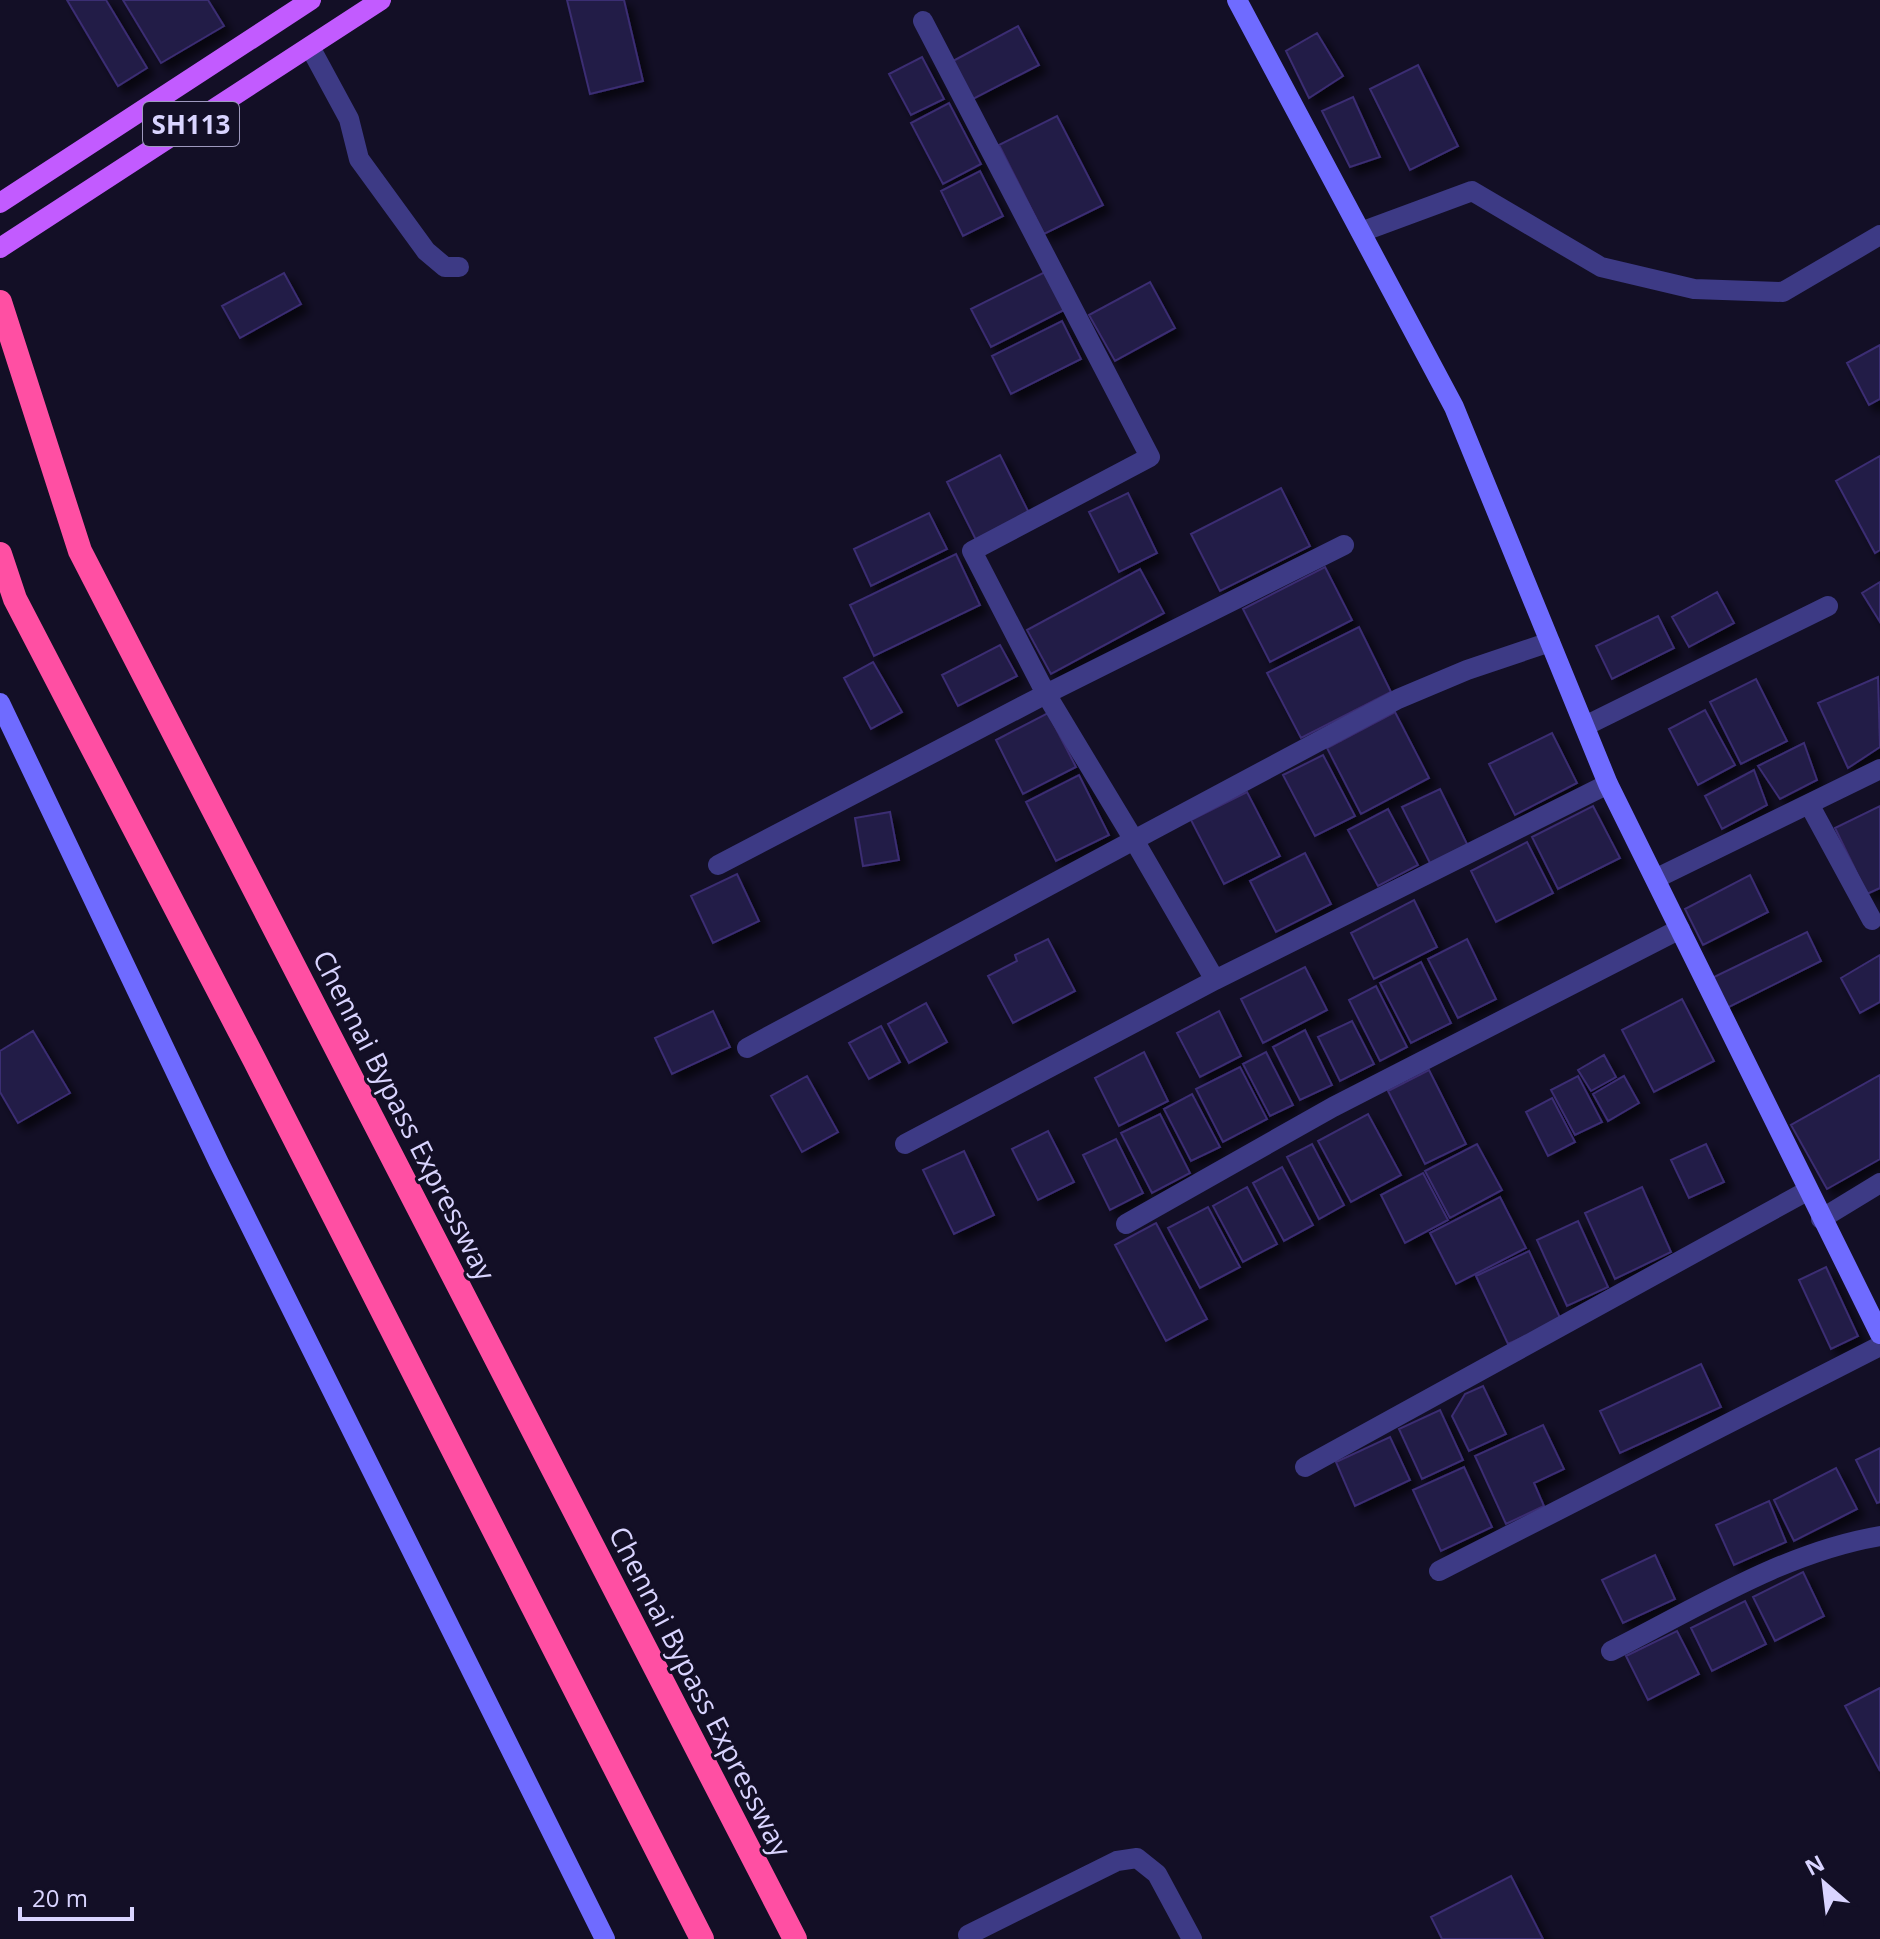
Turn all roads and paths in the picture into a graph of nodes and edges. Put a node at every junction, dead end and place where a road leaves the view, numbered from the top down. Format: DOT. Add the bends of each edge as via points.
graph roads {
  1 [pos="311,0"];
  2 [pos="381,0"];
  3 [pos="1237,0"];
  4 [pos="923,21"];
  5 [pos="310,47"];
  6 [pos="0,203"];
  7 [pos="1361,232"];
  8 [pos="1880,235"];
  9 [pos="0,248"];
  10 [pos="459,267"];
  11 [pos="0,302"];
  12 [pos="1344,545"];
  13 [pos="0,554"];
  14 [pos="1828,606"];
  15 [pos="1550,642"];
  16 [pos="1046,694"];
  17 [pos="0,703"];
  18 [pos="1585,726"];
  19 [pos="1880,769"];
  20 [pos="1608,784"];
  21 [pos="1809,804"];
  22 [pos="1134,840"];
  23 [pos="718,865"];
  24 [pos="1657,878"];
  25 [pos="1872,920"];
  26 [pos="1680,929"];
  27 [pos="1215,980"];
  28 [pos="747,1048"];
  29 [pos="905,1144"];
  30 [pos="1880,1183"];
  31 [pos="1807,1191"];
  32 [pos="1821,1219"];
  33 [pos="1126,1224"];
  34 [pos="1880,1334"];
  35 [pos="1880,1346"];
  36 [pos="1305,1467"];
  37 [pos="1880,1536"];
  38 [pos="1439,1571"];
  39 [pos="1611,1651"];
  40 [pos="968,1935"];
  41 [pos="605,1939"];
  42 [pos="702,1939"];
  43 [pos="795,1939"];
  44 [pos="1192,1939"];
  1 -- 6 [label="main road, SH113"];
  2 -- 5 [label="main road, SH113"];
  3 -- 7 [label="street"];
  4 -- 16 [label="street" via="1150,457 972,551"];
  5 -- 9 [label="main road, SH113"];
  5 -- 10 [label="street" via="349,119 359,159 426,251 445,267"];
  7 -- 8 [label="street" via="1472,191 1601,267 1694,289 1783,292"];
  7 -- 15 [label="street" via="1454,407"];
  11 -- 43 [label="highway, Chennai Bypass Expressway" via="80,551"];
  12 -- 16 [label="street"];
  13 -- 42 [label="highway" via="15,599"];
  14 -- 18 [label="street"];
  15 -- 18 [label="street"];
  15 -- 22 [label="street" via="1398,699"];
  16 -- 22 [label="street"];
  16 -- 23 [label="street"];
  17 -- 41 [label="street" via="219,1163"];
  18 -- 20 [label="street"];
  19 -- 21 [label="street"];
  20 -- 24 [label="street"];
  20 -- 27 [label="street"];
  21 -- 24 [label="street"];
  21 -- 25 [label="street"];
  22 -- 27 [label="street"];
  22 -- 28 [label="street"];
  24 -- 26 [label="street"];
  26 -- 31 [label="street"];
  26 -- 33 [label="street" via="1333,1107"];
  27 -- 29 [label="street"];
  30 -- 32 [label="street"];
  31 -- 32 [label="street"];
  31 -- 36 [label="street"];
  32 -- 34 [label="street"];
  35 -- 38 [label="street"];
  37 -- 39 [label="street" via="1848,1541 1784,1564"];
  40 -- 44 [label="street" via="1117,1861 1137,1858 1157,1874"];
}
